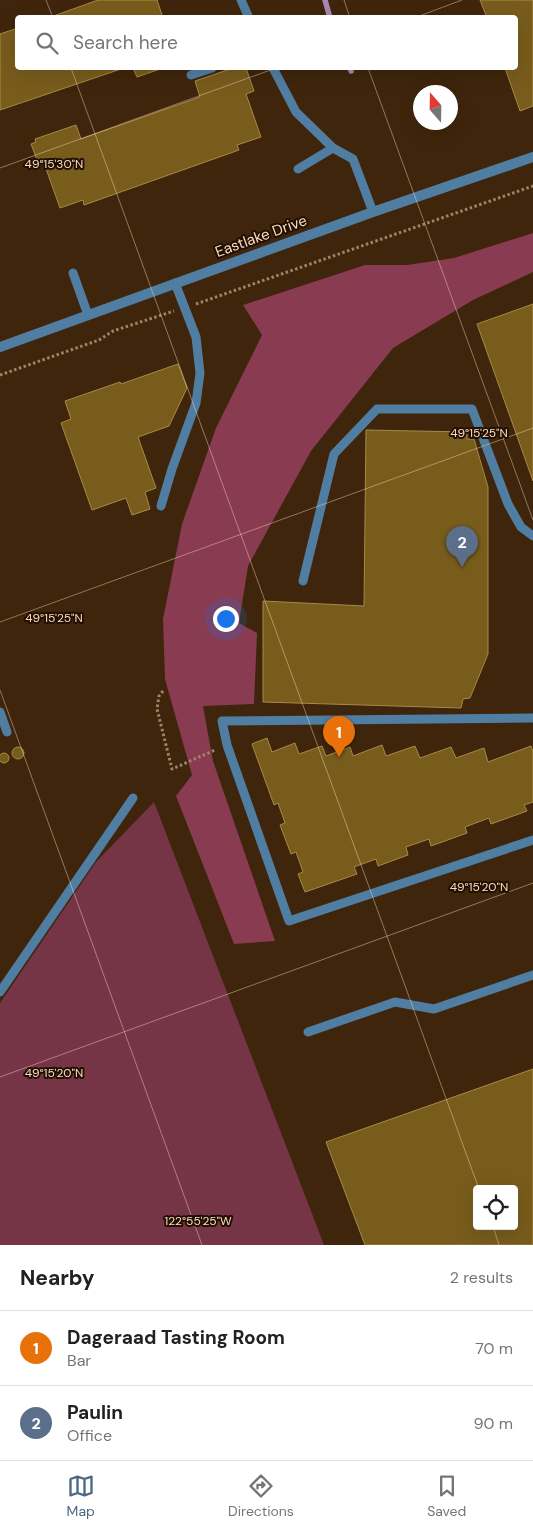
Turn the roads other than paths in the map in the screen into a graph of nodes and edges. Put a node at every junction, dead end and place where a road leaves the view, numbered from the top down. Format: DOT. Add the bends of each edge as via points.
graph roads {
  1 [pos="241,0"];
  2 [pos="248,15"];
  3 [pos="206,70"];
  4 [pos="274,70"];
  5 [pos="191,75"];
  6 [pos="333,148"];
  7 [pos="533,157"];
  8 [pos="298,169"];
  9 [pos="373,212"];
  10 [pos="73,273"];
  11 [pos="175,283"];
  12 [pos="88,315"];
  13 [pos="0,347"];
  14 [pos="161,506"];
  15 [pos="533,536"];
  16 [pos="303,581"];
  17 [pos="0,712"];
  18 [pos="533,718"];
  19 [pos="7,732"];
  20 [pos="133,798"];
  21 [pos="533,840"];
  22 [pos="533,975"];
  23 [pos="0,992"];
  24 [pos="308,1032"];
  1 -- 2 [label="lane"];
  3 -- 5 [label="lane"];
  4 -- 6 [label="lane" via="296,112"];
  6 -- 8 [label="lane"];
  6 -- 9 [label="lane" via="353,159"];
  7 -- 9 [label="street, Eastlake Drive"];
  9 -- 11 [label="street, Eastlake Drive"];
  10 -- 12 [label="lane"];
  11 -- 12 [label="street, Eastlake Drive"];
  11 -- 14 [label="lane" via="196,337 200,373 196,403"];
  12 -- 13 [label="street, Eastlake Drive"];
  15 -- 16 [label="lane" via="521,527 508,504 472,409 377,409 334,454"];
  17 -- 19 [label="lane"];
  18 -- 21 [label="lane" via="222,721 227,745 289,921"];
  20 -- 23 [label="lane"];
  22 -- 24 [label="lane" via="434,1009 395,1002"];
}
